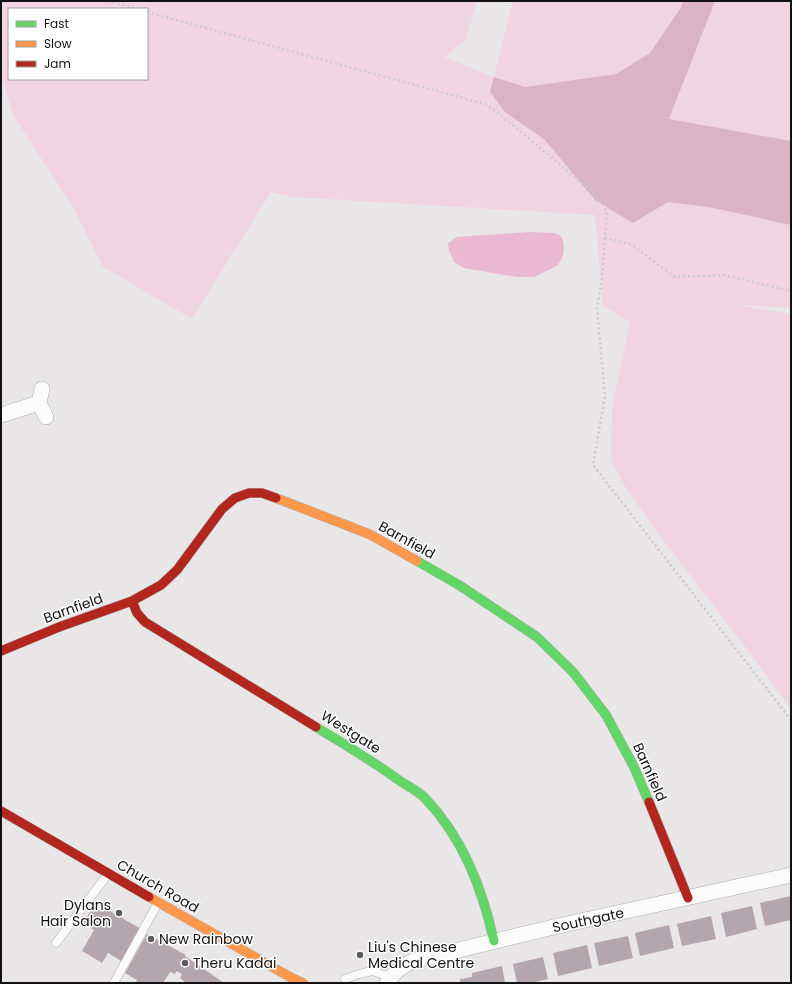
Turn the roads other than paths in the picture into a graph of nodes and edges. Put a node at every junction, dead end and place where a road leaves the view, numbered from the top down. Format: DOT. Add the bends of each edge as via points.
graph roads {
  1 [pos="1,415"];
  2 [pos="46,417"];
  3 [pos="132,601"];
  4 [pos="1,651"];
  5 [pos="1,812"];
  6 [pos="108,874"];
  7 [pos="791,876"];
  8 [pos="688,898"];
  9 [pos="158,902"];
  10 [pos="494,941"];
  11 [pos="56,943"];
  12 [pos="345,979"];
  13 [pos="289,980"];
  14 [pos="389,980"];
  15 [pos="114,983"];
  16 [pos="303,983"];
  1 -- 2 [label="street" via="41,396"];
  3 -- 4 [label="street, Barnfield"];
  3 -- 8 [label="street, Barnfield" via="161,585 177,570 222,509 236,498 249,493 262,493 369,534 459,585 537,637 573,672 606,715 634,766"];
  3 -- 10 [label="street, Westgate" via="137,613 145,622 381,767 424,797 448,827 471,868 486,907"];
  5 -- 6 [label="street, Church Road"];
  6 -- 9 [label="street, Church Road"];
  6 -- 11 [label="lane"];
  7 -- 8 [label="street, Southgate"];
  8 -- 10 [label="street, Southgate"];
  9 -- 13 [label="street, Church Road"];
  9 -- 15 [label="lane"];
  10 -- 14 [label="street, Southgate" via="413,961 402,966"];
  12 -- 14 [label="lane, Southgate" via="372,972"];
  13 -- 16 [label="street, Church Road"];
}
